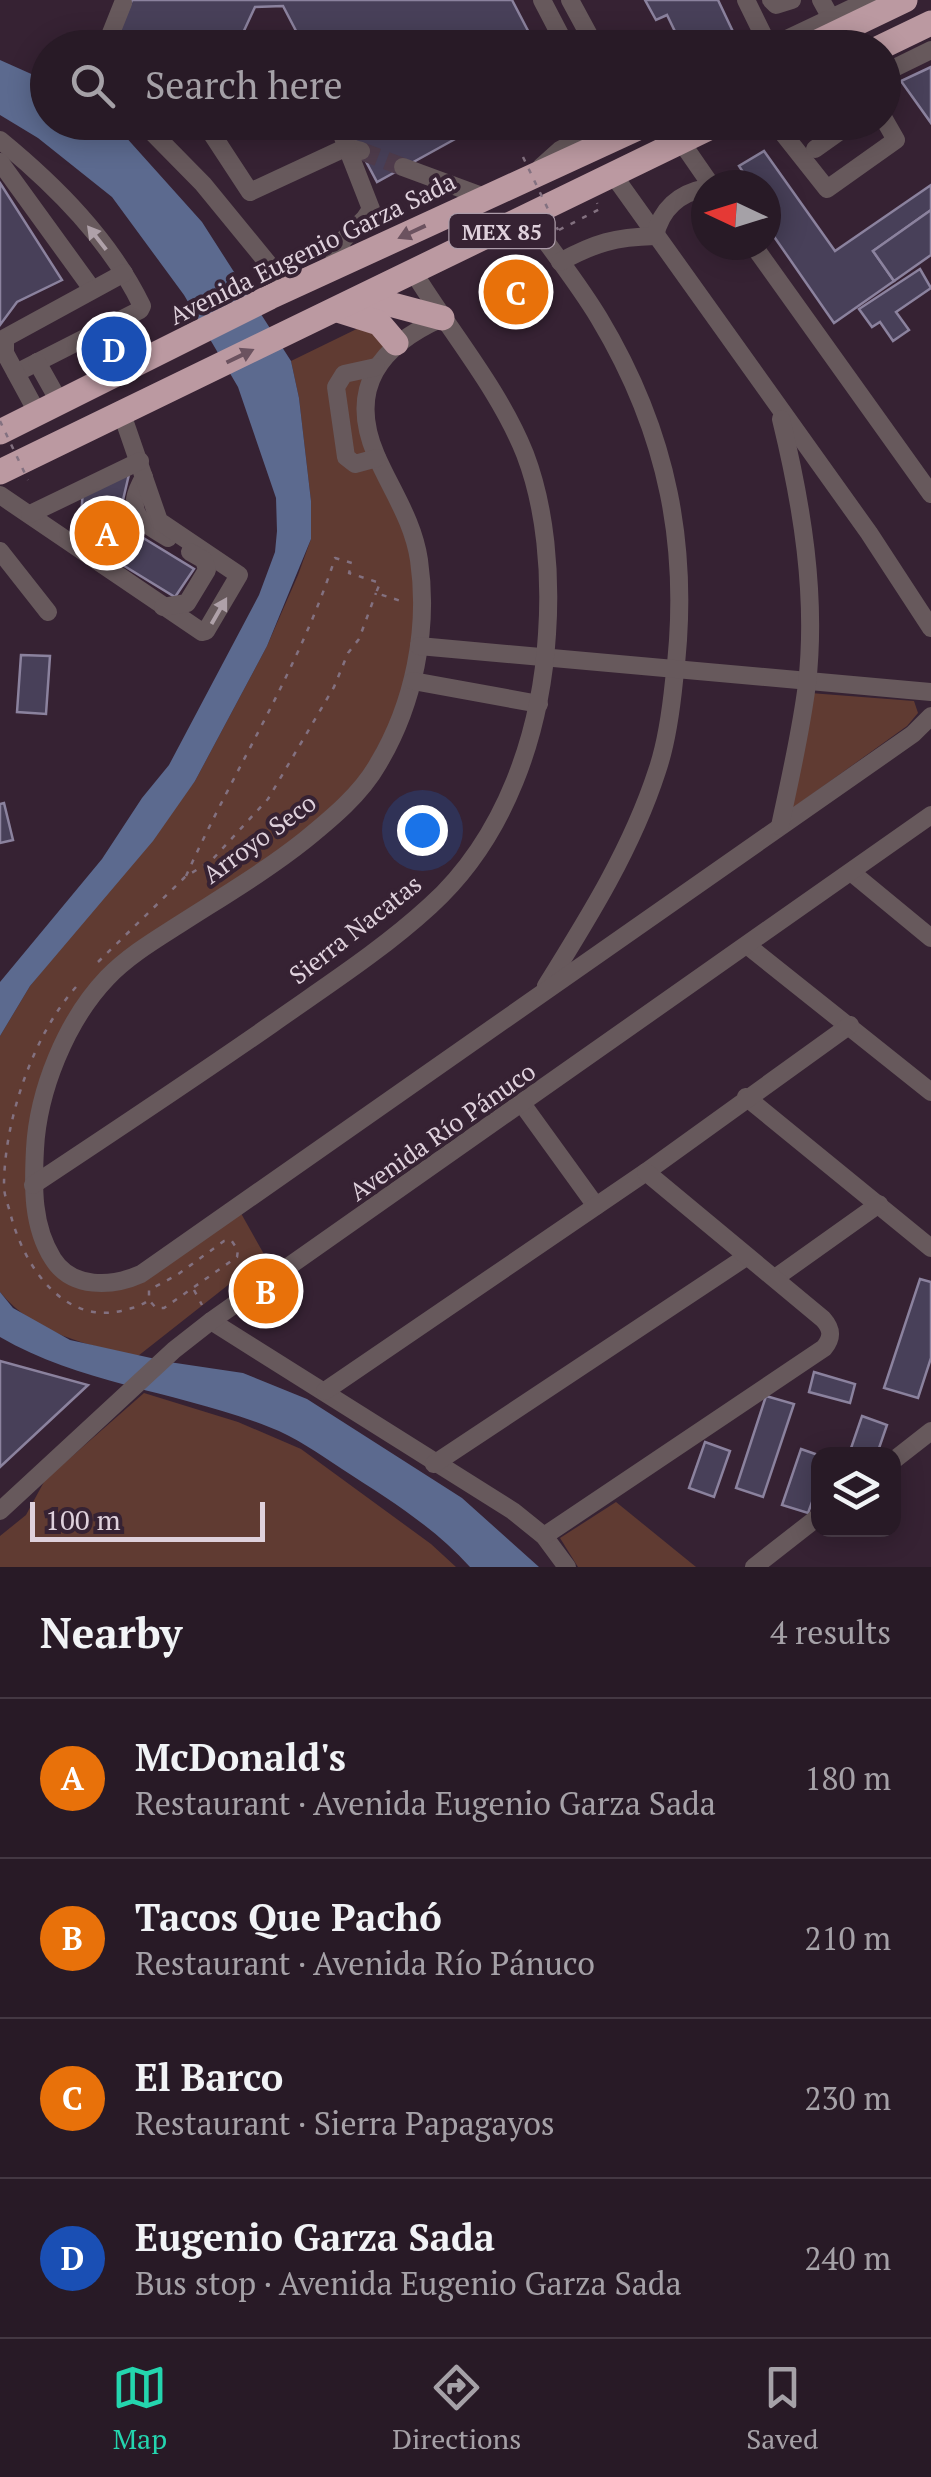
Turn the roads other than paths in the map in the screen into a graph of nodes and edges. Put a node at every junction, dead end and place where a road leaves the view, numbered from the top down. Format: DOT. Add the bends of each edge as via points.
graph roads {
  1 [pos="542,0"];
  2 [pos="570,0"];
  3 [pos="746,0"];
  4 [pos="771,0"];
  5 [pos="792,0"];
  6 [pos="821,0"];
  7 [pos="869,0"];
  8 [pos="905,0"];
  9 [pos="123,4"];
  10 [pos="831,18"];
  11 [pos="931,22"];
  12 [pos="112,30"];
  13 [pos="558,30"];
  14 [pos="586,30"];
  15 [pos="760,30"];
  16 [pos="805,30"];
  17 [pos="843,30"];
  18 [pos="901,37"];
  19 [pos="931,50"];
  20 [pos="901,64"];
  21 [pos="0,140"];
  22 [pos="160,140"];
  23 [pos="216,140"];
  24 [pos="348,140"];
  25 [pos="578,140"];
  26 [pos="600,140"];
  27 [pos="688,140"];
  28 [pos="786,140"];
  29 [pos="828,140"];
  30 [pos="896,140"];
  31 [pos="682,143"];
  32 [pos="354,149"];
  33 [pos="815,149"];
  34 [pos="0,162"];
  35 [pos="403,167"];
  36 [pos="528,167"];
  37 [pos="698,170"];
  38 [pos="614,176"];
  39 [pos="691,192"];
  40 [pos="487,198"];
  41 [pos="529,218"];
  42 [pos="654,236"];
  43 [pos="764,260"];
  44 [pos="560,262"];
  45 [pos="330,270"];
  46 [pos="124,272"];
  47 [pos="414,273"];
  48 [pos="92,289"];
  49 [pos="280,293"];
  50 [pos="363,297"];
  51 [pos="338,310"];
  52 [pos="442,318"];
  53 [pos="396,343"];
  54 [pos="36,362"];
  55 [pos="376,367"];
  56 [pos="16,372"];
  57 [pos="49,408"];
  58 [pos="778,408"];
  59 [pos="122,414"];
  60 [pos="0,432"];
  61 [pos="377,458"];
  62 [pos="142,469"];
  63 [pos="0,472"];
  64 [pos="931,494"];
  65 [pos="0,495"];
  66 [pos="30,514"];
  67 [pos="0,552"];
  68 [pos="163,607"];
  69 [pos="48,612"];
  70 [pos="931,628"];
  71 [pos="419,646"];
  72 [pos="546,659"];
  73 [pos="676,671"];
  74 [pos="413,682"];
  75 [pos="807,682"];
  76 [pos="931,692"];
  77 [pos="539,704"];
  78 [pos="931,716"];
  79 [pos="931,815"];
  80 [pos="780,826"];
  81 [pos="851,872"];
  82 [pos="931,938"];
  83 [pos="748,946"];
  84 [pos="541,994"];
  85 [pos="850,1025"];
  86 [pos="931,1092"];
  87 [pos="746,1098"];
  88 [pos="523,1105"];
  89 [pos="646,1172"];
  90 [pos="33,1185"];
  91 [pos="879,1204"];
  92 [pos="596,1206"];
  93 [pos="931,1248"];
  94 [pos="746,1257"];
  95 [pos="774,1278"];
  96 [pos="211,1322"];
  97 [pos="325,1391"];
  98 [pos="931,1431"];
  99 [pos="901,1455"];
  100 [pos="434,1464"];
  101 [pos="0,1512"];
  102 [pos="811,1523"];
  103 [pos="544,1536"];
  104 [pos="567,1567"];
  105 [pos="754,1567"];
  1 -- 13 [label="street"];
  2 -- 14 [label="street"];
  3 -- 15 [label="street"];
  4 -- 5 [label="street" via="776,6"];
  6 -- 10 [label="street"];
  7 -- 10 [label="street"];
  8 -- 17 [label="highway"];
  9 -- 12 [label="street"];
  10 -- 16 [label="street"];
  11 -- 18 [label="highway"];
  19 -- 20 [label="street"];
  46 -- 21 [label="street, one-way" via="58,191"];
  22 -- 49 [label="street" via="203,184"];
  23 -- 32 [label="street" via="250,192"];
  24 -- 32 [label="street"];
  25 -- 36 [label="street"];
  26 -- 36 [label="highway, Avenida Eugenio Garza Sada"];
  27 -- 31 [label="highway, MEX 85"];
  28 -- 30 [label="street" via="828,189"];
  29 -- 33 [label="street"];
  31 -- 37 [label="street"];
  31 -- 38 [label="highway, MEX 85"];
  32 -- 45 [label="street" via="370,208 343,240"];
  34 -- 48 [label="street"];
  35 -- 40 [label="street"];
  36 -- 40 [label="highway, Avenida Eugenio Garza Sada / MEX 85"];
  38 -- 41 [label="highway, MEX 85"];
  38 -- 42 [label="street"];
  39 -- 42 [label="street" via="661,217"];
  40 -- 45 [label="highway, Avenida Eugenio Garza Sada / MEX 85, one-way"];
  41 -- 44 [label="street"];
  41 -- 47 [label="highway, MEX 85"];
  42 -- 44 [label="street" via="620,236"];
  42 -- 58 [label="street"];
  43 -- 64 [label="street"];
  44 -- 73 [label="street" via="599,318 638,395 664,470 682,584"];
  45 -- 49 [label="highway, Avenida Eugenio Garza Sada / MEX 85"];
  46 -- 48 [label="street"];
  46 -- 54 [label="street" via="141,308"];
  47 -- 50 [label="highway, MEX 85"];
  47 -- 52 [label="street, Sierra Nacatas"];
  48 -- 56 [label="street" via="5,338"];
  49 -- 57 [label="highway, Avenida Eugenio Garza Sada"];
  50 -- 51 [label="highway, MEX 85"];
  50 -- 52 [label="highway"];
  51 -- 53 [label="highway" via="378,323"];
  59 -- 51 [label="highway, MEX 85, one-way"];
  52 -- 53 [label="street"];
  52 -- 72 [label="street, Sierra Nacatas" via="491,389 525,455 545,544"];
  53 -- 55 [label="street"];
  54 -- 56 [label="street"];
  54 -- 57 [label="street"];
  55 -- 61 [label="street, Arroyo Seco" via="368,420"];
  55 -- 61 [label="street" via="344,374 336,387 346,456 356,464"];
  56 -- 57 [label="street"];
  57 -- 60 [label="highway, Avenida Eugenio Garza Sada"];
  58 -- 70 [label="street"];
  58 -- 75 [label="street" via="802,521"];
  59 -- 62 [label="street"];
  59 -- 63 [label="highway"];
  61 -- 71 [label="street, Arroyo Seco" via="411,528"];
  62 -- 66 [label="street"];
  62 -- 68 [label="street" via="134,510 142,522 204,560 207,570 187,603"];
  68 -- 62 [label="street, one-way" via="205,632 239,575 162,524"];
  65 -- 66 [label="street"];
  66 -- 68 [label="street"];
  67 -- 69 [label="street"];
  71 -- 72 [label="street"];
  71 -- 74 [label="street, Arroyo Seco"];
  72 -- 73 [label="street"];
  72 -- 77 [label="street, Sierra Nacatas"];
  73 -- 75 [label="street"];
  73 -- 84 [label="street" via="662,752 642,810 601,897"];
  74 -- 77 [label="street"];
  74 -- 90 [label="street, Arroyo Seco" via="378,764 347,804 287,854 107,978 63,1047 48,1085 36,1128"];
  75 -- 76 [label="street"];
  75 -- 80 [label="street"];
  77 -- 90 [label="street, Sierra Nacatas" via="515,784 492,829 432,904 351,969"];
  78 -- 80 [label="street"];
  79 -- 81 [label="street, Avenida Río Pánuco"];
  80 -- 84 [label="street"];
  81 -- 82 [label="street"];
  81 -- 83 [label="street, Avenida Río Pánuco"];
  83 -- 85 [label="street"];
  83 -- 88 [label="street, Avenida Río Pánuco"];
  84 -- 90 [label="street, Arroyo Seco" via="141,1274 117,1283 82,1282 59,1268 38,1225"];
  85 -- 86 [label="street"];
  85 -- 87 [label="street"];
  87 -- 89 [label="street"];
  87 -- 91 [label="street"];
  88 -- 92 [label="street"];
  88 -- 96 [label="street, Avenida Río Pánuco"];
  89 -- 92 [label="street"];
  89 -- 94 [label="street"];
  91 -- 93 [label="street"];
  91 -- 95 [label="street"];
  92 -- 97 [label="street"];
  94 -- 95 [label="street"];
  94 -- 100 [label="street"];
  95 -- 103 [label="street" via="830,1329 824,1348"];
  96 -- 97 [label="street"];
  96 -- 101 [label="street, Avenida Río Pánuco"];
  97 -- 100 [label="street"];
  98 -- 99 [label="street"];
  100 -- 103 [label="street"];
  102 -- 105 [label="street"];
  103 -- 104 [label="street"];
}
